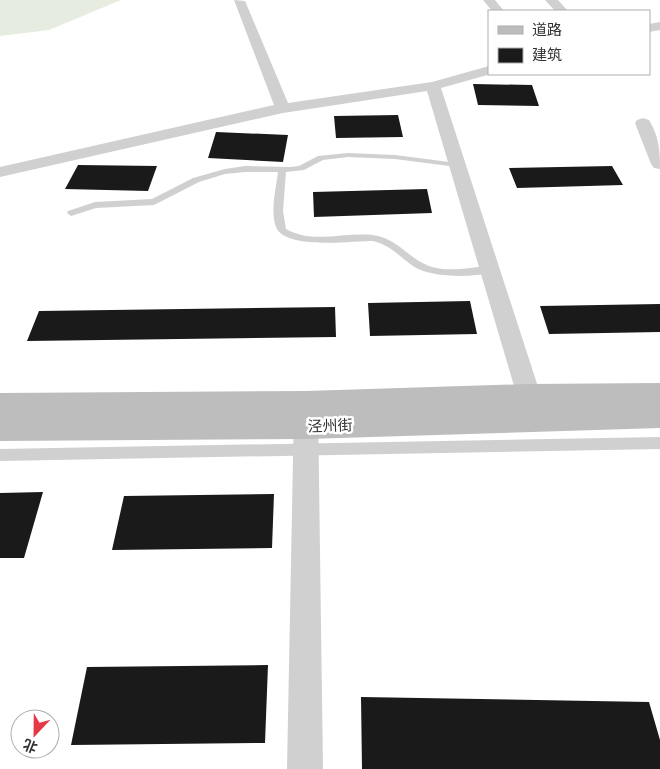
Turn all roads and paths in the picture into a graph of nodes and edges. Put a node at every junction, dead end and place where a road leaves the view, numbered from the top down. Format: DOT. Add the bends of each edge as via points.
graph roads {
  1 [pos="489,0"];
  2 [pos="551,0"];
  3 [pos="239,1"];
  4 [pos="497,10"];
  5 [pos="561,10"];
  6 [pos="488,70"];
  7 [pos="432,86"];
  8 [pos="283,108"];
  9 [pos="643,123"];
  10 [pos="660,164"];
  11 [pos="457,165"];
  12 [pos="282,170"];
  13 [pos="0,172"];
  14 [pos="71,213"];
  15 [pos="490,270"];
  16 [pos="529,396"];
  17 [pos="0,405"];
  18 [pos="659,418"];
  19 [pos="306,426"];
  20 [pos="0,428"];
  21 [pos="0,455"];
  22 [pos="306,769"];
  1 -- 4 [label="street"];
  2 -- 5 [label="street"];
  3 -- 8 [label="street"];
  6 -- 7 [label="street"];
  7 -- 8 [label="street"];
  7 -- 11 [label="street"];
  8 -- 13 [label="street"];
  9 -- 10 [label="street"];
  11 -- 12 [label="lane" via="348,155 321,158 301,168"];
  11 -- 15 [label="street"];
  12 -- 14 [label="lane" via="224,172 196,180 154,202 95,206"];
  12 -- 15 [label="lane" via="278,220 282,231 295,238 374,238 390,242 433,272"];
  15 -- 16 [label="street"];
  16 -- 18 [label="main road, 泾州街"];
  16 -- 19 [label="main road, 泾州街"];
  17 -- 19 [label="main road, 泾州街"];
  18 -- 19 [label="main road, 泾州街"];
  19 -- 20 [label="main road, 泾州街"];
  19 -- 21 [label="lane"];
  19 -- 22 [label="street"];
}
